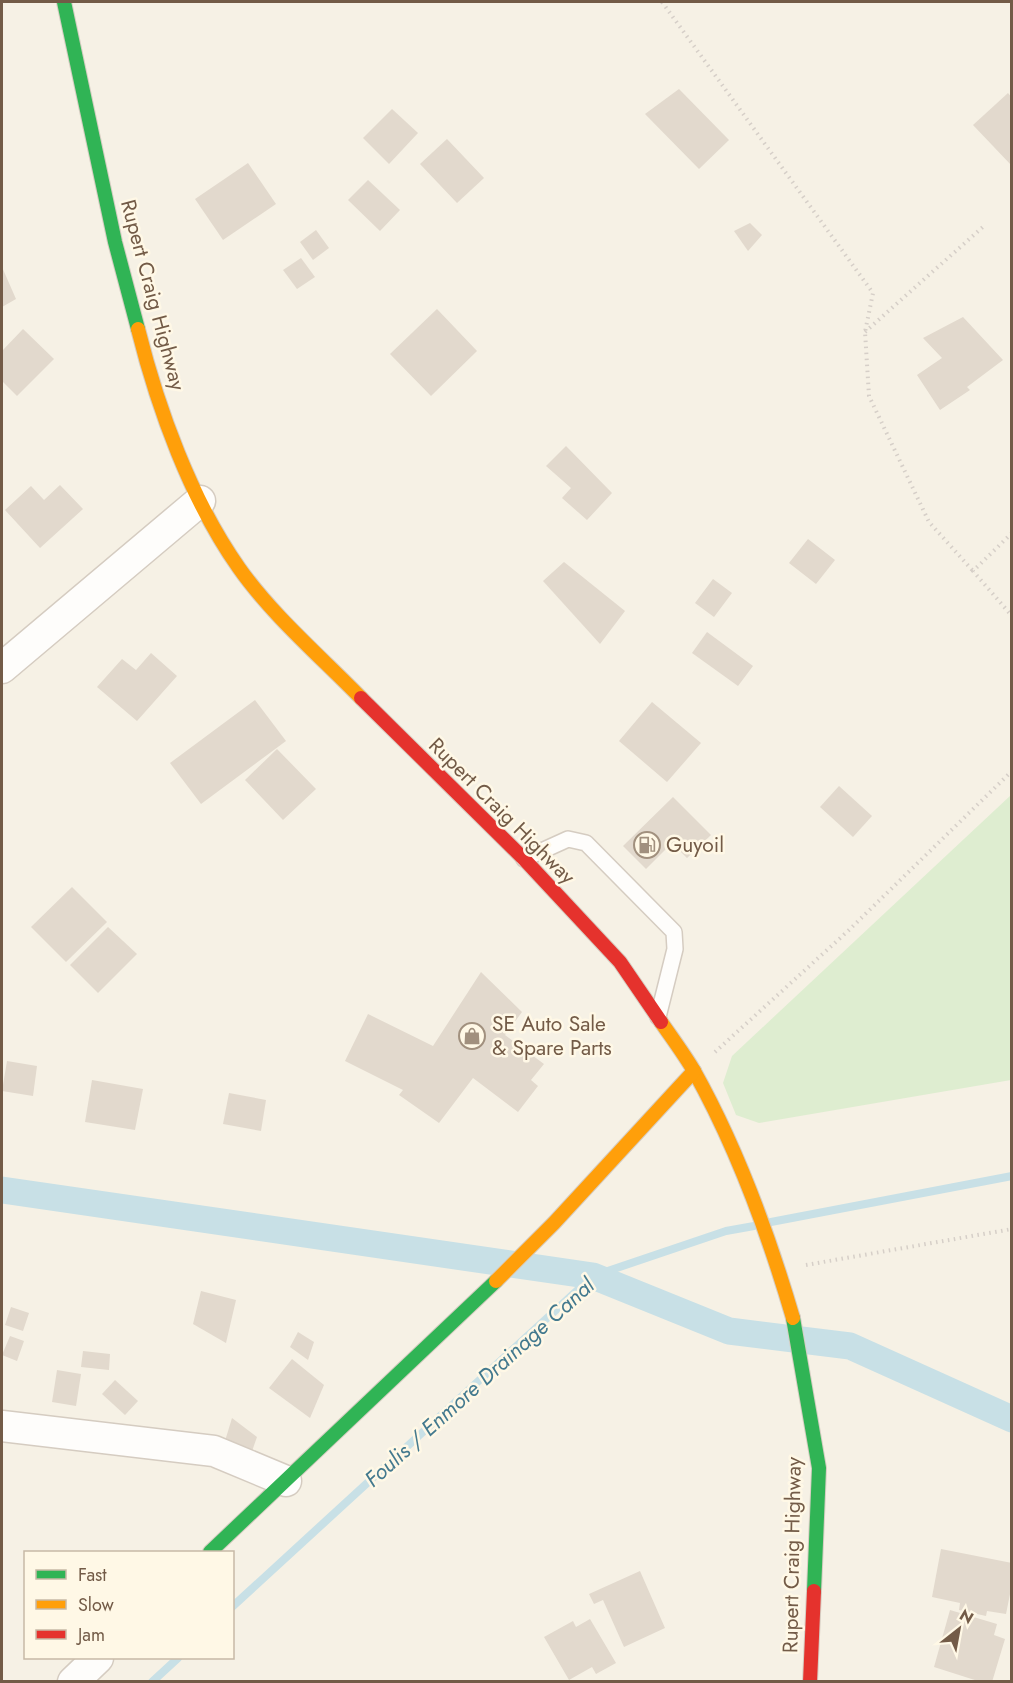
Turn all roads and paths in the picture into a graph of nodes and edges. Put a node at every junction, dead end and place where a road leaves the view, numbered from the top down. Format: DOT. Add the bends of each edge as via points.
graph roads {
  1 [pos="64,2"];
  2 [pos="662,2"];
  3 [pos="985,225"];
  4 [pos="865,332"];
  5 [pos="200,501"];
  6 [pos="1011,533"];
  7 [pos="972,571"];
  8 [pos="1011,616"];
  9 [pos="2,668"];
  10 [pos="1011,771"];
  11 [pos="524,859"];
  12 [pos="658,1018"];
  13 [pos="694,1071"];
  14 [pos="1011,1229"];
  15 [pos="778,1269"];
  16 [pos="2,1426"];
  17 [pos="286,1481"];
  18 [pos="211,1551"];
  19 [pos="97,1659"];
  20 [pos="73,1682"];
  21 [pos="810,1682"];
  1 -- 5 [label="main road, Rupert Craig Highway" via="115,242 151,381"];
  2 -- 4 [label="path" via="873,293"];
  3 -- 4 [label="path"];
  4 -- 7 [label="path" via="869,396 929,522"];
  5 -- 9 [label="street"];
  5 -- 11 [label="main road, Rupert Craig Highway" via="240,568 264,598"];
  6 -- 7 [label="path"];
  7 -- 8 [label="path"];
  10 -- 13 [label="path" via="849,930"];
  11 -- 12 [label="main road, Rupert Craig Highway" via="620,962"];
  11 -- 12 [label="lane" via="568,839 586,843 674,932 675,949"];
  12 -- 13 [label="main road, Rupert Craig Highway"];
  13 -- 15 [label="main road, Rupert Craig Highway" via="735,1158"];
  13 -- 17 [label="main road" via="554,1223"];
  14 -- 15 [label="path"];
  15 -- 21 [label="main road, Rupert Craig Highway" via="794,1322 819,1468"];
  16 -- 17 [label="street" via="214,1451"];
  17 -- 18 [label="main road"];
  19 -- 20 [label="street"];
}
